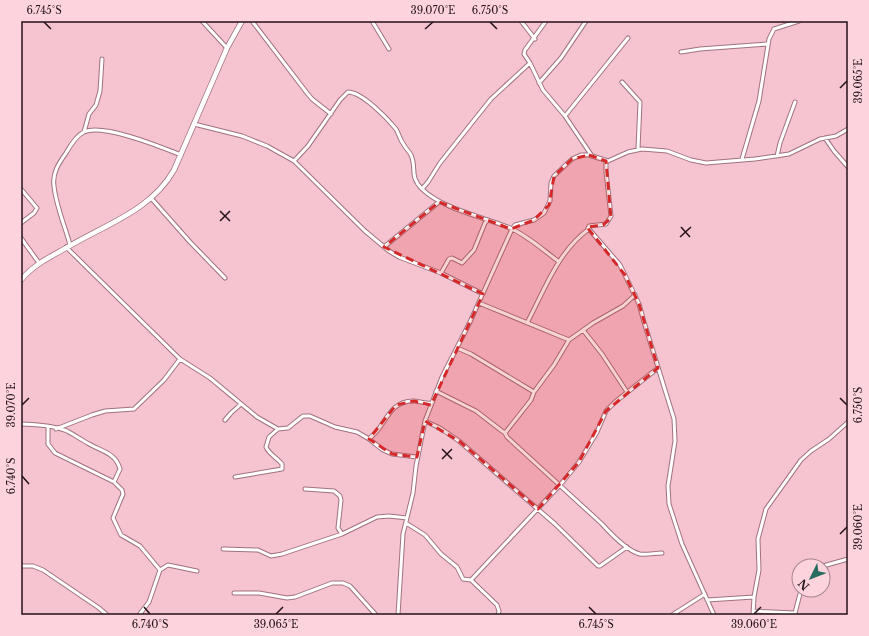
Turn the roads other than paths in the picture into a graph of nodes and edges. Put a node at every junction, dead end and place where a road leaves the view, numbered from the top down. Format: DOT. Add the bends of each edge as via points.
graph roads {
  1 [pos="202,21"];
  2 [pos="242,21"];
  3 [pos="252,21"];
  4 [pos="372,21"];
  5 [pos="521,21"];
  6 [pos="546,21"];
  7 [pos="586,21"];
  8 [pos="799,21"];
  9 [pos="628,38"];
  10 [pos="535,39"];
  11 [pos="768,44"];
  12 [pos="227,48"];
  13 [pos="389,49"];
  14 [pos="681,52"];
  15 [pos="102,59"];
  16 [pos="530,63"];
  17 [pos="622,82"];
  18 [pos="539,83"];
  19 [pos="795,102"];
  20 [pos="331,114"];
  21 [pos="565,116"];
  22 [pos="194,124"];
  23 [pos="848,129"];
  24 [pos="84,132"];
  25 [pos="825,138"];
  26 [pos="638,148"];
  27 [pos="181,155"];
  28 [pos="592,156"];
  29 [pos="777,156"];
  30 [pos="742,159"];
  31 [pos="294,161"];
  32 [pos="606,161"];
  33 [pos="848,167"];
  34 [pos="21,189"];
  35 [pos="422,189"];
  36 [pos="151,198"];
  37 [pos="439,202"];
  38 [pos="488,220"];
  39 [pos="21,222"];
  40 [pos="512,229"];
  41 [pos="589,229"];
  42 [pos="21,238"];
  43 [pos="68,246"];
  44 [pos="384,247"];
  45 [pos="558,261"];
  46 [pos="39,264"];
  47 [pos="441,273"];
  48 [pos="225,278"];
  49 [pos="21,280"];
  50 [pos="483,294"];
  51 [pos="635,295"];
  52 [pos="479,303"];
  53 [pos="527,323"];
  54 [pos="583,330"];
  55 [pos="569,340"];
  56 [pos="457,348"];
  57 [pos="180,359"];
  58 [pos="658,368"];
  59 [pos="436,391"];
  60 [pos="534,392"];
  61 [pos="628,392"];
  62 [pos="432,403"];
  63 [pos="240,405"];
  64 [pos="225,420"];
  65 [pos="425,421"];
  66 [pos="848,422"];
  67 [pos="21,424"];
  68 [pos="48,426"];
  69 [pos="56,429"];
  70 [pos="278,429"];
  71 [pos="506,433"];
  72 [pos="369,439"];
  73 [pos="417,457"];
  74 [pos="235,477"];
  75 [pos="114,482"];
  76 [pos="560,485"];
  77 [pos="305,489"];
  78 [pos="538,509"];
  79 [pos="407,518"];
  80 [pos="406,523"];
  81 [pos="342,534"];
  82 [pos="626,547"];
  83 [pos="223,549"];
  84 [pos="662,553"];
  85 [pos="848,559"];
  86 [pos="831,564"];
  87 [pos="21,566"];
  88 [pos="160,570"];
  89 [pos="197,571"];
  90 [pos="471,580"];
  91 [pos="234,593"];
  92 [pos="705,594"];
  93 [pos="754,597"];
  94 [pos="799,598"];
  95 [pos="707,600"];
  96 [pos="499,611"];
  97 [pos="753,613"];
  98 [pos="107,615"];
  99 [pos="139,615"];
  100 [pos="376,615"];
  101 [pos="398,615"];
  102 [pos="498,615"];
  103 [pos="503,615"];
  104 [pos="672,615"];
  105 [pos="714,615"];
  1 -- 12 [label="street"];
  2 -- 12 [label="street"];
  3 -- 20 [label="street" via="307,94"];
  4 -- 13 [label="street"];
  5 -- 10 [label="street"];
  6 -- 10 [label="street"];
  7 -- 18 [label="street" via="561,58"];
  8 -- 11 [label="street" via="774,29"];
  9 -- 21 [label="street"];
  10 -- 16 [label="street" via="524,53"];
  11 -- 14 [label="street"];
  11 -- 30 [label="street" via="759,101"];
  12 -- 22 [label="street"];
  15 -- 24 [label="street" via="100,91"];
  16 -- 18 [label="street"];
  16 -- 35 [label="street" via="474,119"];
  17 -- 26 [label="street" via="640,102"];
  18 -- 21 [label="street"];
  19 -- 29 [label="street"];
  20 -- 31 [label="street"];
  20 -- 35 [label="street" via="348,92 371,105 400,136 410,154 414,178"];
  21 -- 28 [label="street"];
  22 -- 27 [label="street"];
  22 -- 31 [label="street" via="242,136"];
  23 -- 25 [label="street" via="836,136"];
  24 -- 27 [label="street" via="94,130 121,134"];
  24 -- 43 [label="street" via="58,164 54,175 54,186"];
  25 -- 29 [label="street" via="795,152"];
  25 -- 33 [label="street"];
  26 -- 30 [label="street" via="668,151 706,163"];
  26 -- 32 [label="street"];
  27 -- 36 [label="street" via="168,180"];
  28 -- 32 [label="street"];
  28 -- 40 [label="street" via="581,155 572,159 553,179 550,201 544,213 534,220 515,225"];
  29 -- 30 [label="street"];
  31 -- 44 [label="street" via="365,232"];
  32 -- 41 [label="street" via="612,216 606,224 589,226"];
  34 -- 39 [label="street" via="37,208"];
  35 -- 37 [label="street"];
  36 -- 43 [label="street" via="124,218"];
  36 -- 48 [label="street"];
  37 -- 38 [label="street"];
  37 -- 44 [label="street"];
  38 -- 40 [label="street"];
  38 -- 47 [label="street" via="471,255 462,263 449,259"];
  40 -- 45 [label="street"];
  40 -- 50 [label="street"];
  41 -- 45 [label="street"];
  41 -- 51 [label="street" via="617,260"];
  42 -- 46 [label="street"];
  43 -- 46 [label="street"];
  43 -- 57 [label="street"];
  44 -- 47 [label="street" via="399,257"];
  45 -- 53 [label="street"];
  46 -- 49 [label="street"];
  47 -- 50 [label="street"];
  50 -- 52 [label="street"];
  51 -- 54 [label="street" via="623,306"];
  51 -- 58 [label="street"];
  52 -- 53 [label="street"];
  52 -- 56 [label="street"];
  53 -- 55 [label="street"];
  54 -- 55 [label="street"];
  54 -- 61 [label="street"];
  55 -- 60 [label="street"];
  56 -- 59 [label="street"];
  56 -- 60 [label="street"];
  57 -- 63 [label="street" via="210,378"];
  57 -- 69 [label="street" via="164,380 134,409 106,411"];
  58 -- 61 [label="street"];
  58 -- 92 [label="street" via="674,424 675,441 668,486 669,504 682,544"];
  59 -- 62 [label="street"];
  59 -- 71 [label="street" via="476,411"];
  60 -- 71 [label="street" via="531,400"];
  61 -- 76 [label="street" via="606,411 579,462"];
  62 -- 65 [label="street"];
  62 -- 72 [label="street" via="411,401 396,405"];
  63 -- 64 [label="street"];
  63 -- 70 [label="street"];
  65 -- 73 [label="street"];
  65 -- 78 [label="street" via="459,441"];
  66 -- 93 [label="street" via="801,460 766,509 758,534 760,570"];
  67 -- 68 [label="street"];
  68 -- 69 [label="street"];
  68 -- 75 [label="street" via="48,444 55,453"];
  69 -- 75 [label="street" via="66,431 113,456 120,470"];
  70 -- 72 [label="street" via="288,428 299,418 307,416 357,432"];
  70 -- 74 [label="street" via="269,437 266,447 283,467"];
  71 -- 76 [label="street" via="507,437"];
  72 -- 73 [label="street" via="388,452"];
  73 -- 79 [label="street"];
  75 -- 88 [label="street" via="123,492 113,516 119,532 140,546"];
  76 -- 78 [label="street"];
  76 -- 82 [label="street"];
  77 -- 81 [label="street" via="334,491 340,496 338,528"];
  78 -- 82 [label="street" via="598,566"];
  78 -- 90 [label="street"];
  79 -- 80 [label="street"];
  79 -- 81 [label="street" via="377,517"];
  80 -- 90 [label="street" via="425,535 441,554 457,567 463,579"];
  80 -- 101 [label="street" via="402,544"];
  81 -- 83 [label="street" via="271,556 258,550"];
  82 -- 84 [label="street" via="639,554"];
  85 -- 86 [label="street"];
  87 -- 98 [label="street" via="33,566 43,570"];
  88 -- 89 [label="street" via="168,565"];
  88 -- 99 [label="street" via="149,602"];
  90 -- 96 [label="street"];
  91 -- 100 [label="street" via="259,593 287,598 332,583 343,583 350,586"];
  92 -- 95 [label="street"];
  92 -- 104 [label="street"];
  93 -- 95 [label="street"];
  93 -- 97 [label="street"];
  94 -- 97 [label="street" via="795,613"];
  95 -- 105 [label="street"];
  96 -- 102 [label="street"];
  96 -- 103 [label="street"];
}
